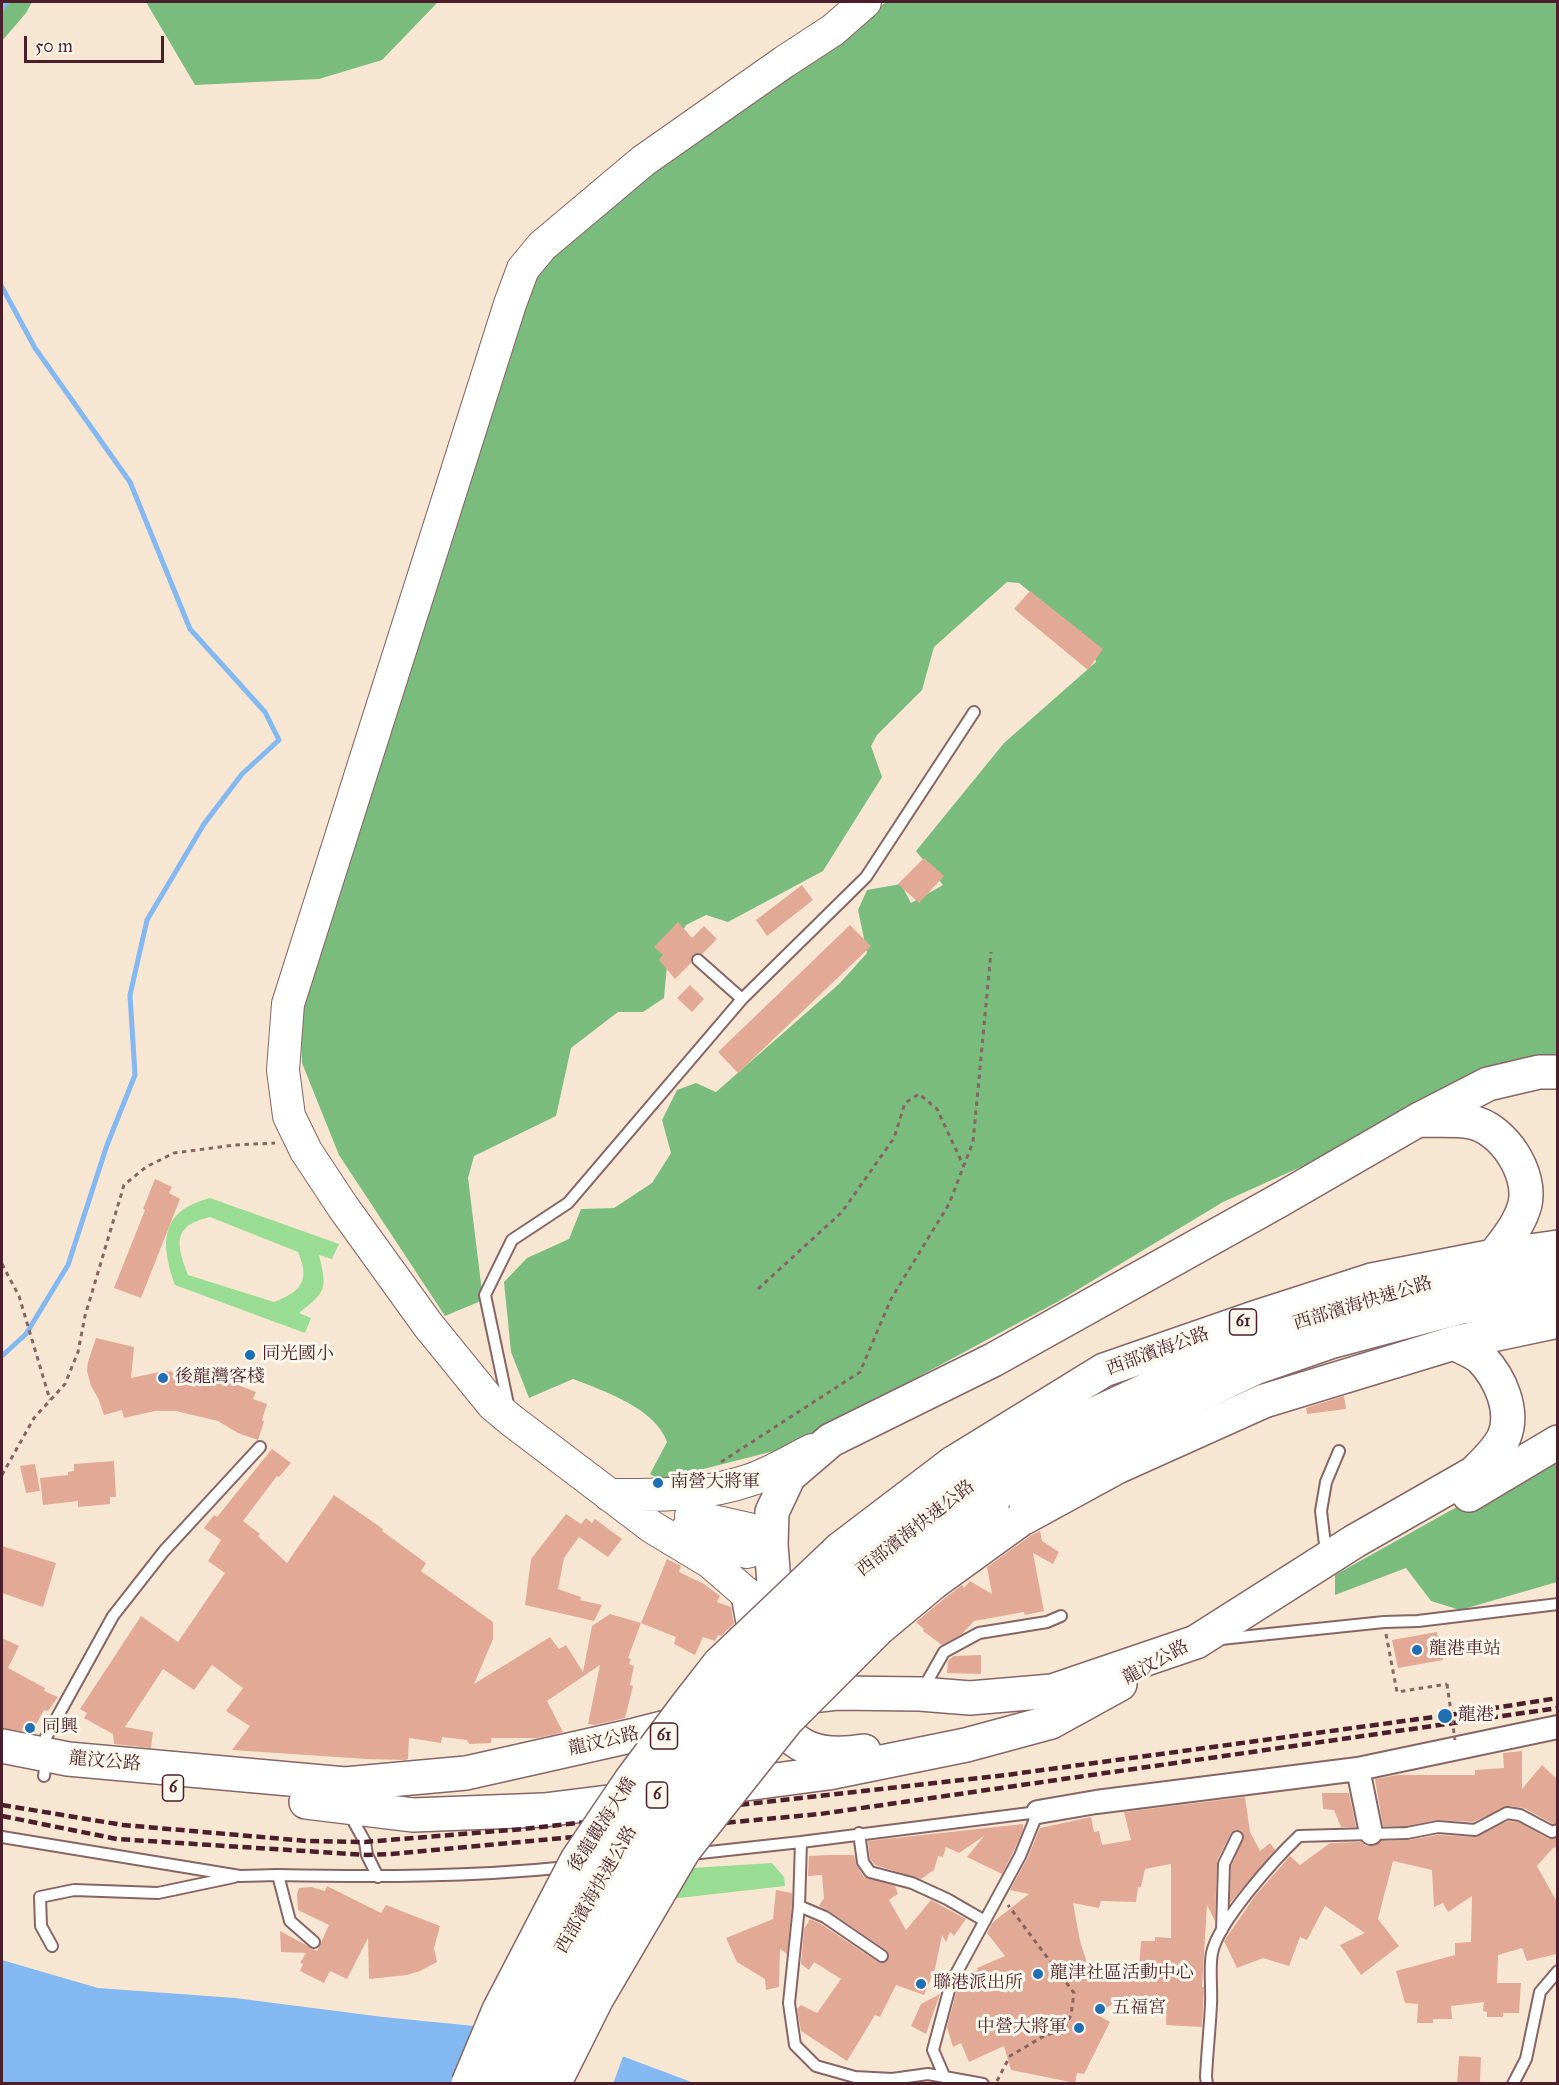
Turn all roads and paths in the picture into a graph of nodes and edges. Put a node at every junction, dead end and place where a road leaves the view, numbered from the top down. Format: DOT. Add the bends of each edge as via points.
graph roads {
  1 [pos="865,2"];
  2 [pos="974,712"];
  3 [pos="991,952"];
  4 [pos="698,960"];
  5 [pos="742,999"];
  6 [pos="1557,1072"];
  7 [pos="1418,1120"];
  8 [pos="306,1151"];
  9 [pos="964,1167"];
  10 [pos="1557,1247"];
  11 [pos="1494,1256"];
  12 [pos="2,1264"];
  13 [pos="1557,1265"];
  14 [pos="758,1289"];
  15 [pos="1557,1296"];
  16 [pos="1557,1321"];
  17 [pos="1454,1343"];
  18 [pos="50,1401"];
  19 [pos="511,1420"];
  20 [pos="831,1440"];
  21 [pos="1557,1442"];
  22 [pos="260,1447"];
  23 [pos="1339,1451"];
  24 [pos="718,1463"];
  25 [pos="2,1475"];
  26 [pos="983,1494"];
  27 [pos="609,1495"];
  28 [pos="771,1545"];
  29 [pos="1327,1559"];
  30 [pos="748,1595"];
  31 [pos="1557,1604"];
  32 [pos="780,1607"];
  33 [pos="1061,1616"];
  34 [pos="1384,1623"];
  35 [pos="778,1641"];
  36 [pos="1196,1642"];
  37 [pos="920,1694"];
  38 [pos="768,1701"];
  39 [pos="1557,1727"];
  40 [pos="635,1735"];
  41 [pos="1455,1740"];
  42 [pos="966,1745"];
  43 [pos="2,1746"];
  44 [pos="46,1766"];
  45 [pos="2,1767"];
  46 [pos="1358,1769"];
  47 [pos="345,1795"];
  48 [pos="1038,1812"];
  49 [pos="1557,1830"];
  50 [pos="859,1833"];
  51 [pos="1371,1833"];
  52 [pos="1237,1837"];
  53 [pos="2,1838"];
  54 [pos="801,1842"];
  55 [pos="627,1854"];
  56 [pos="671,1854"];
  57 [pos="599,1863"];
  58 [pos="587,1864"];
  59 [pos="278,1875"];
  60 [pos="240,1876"];
  61 [pos="378,1877"];
  62 [pos="1000,1894"];
  63 [pos="800,1906"];
  64 [pos="985,1921"];
  65 [pos="1222,1930"];
  66 [pos="314,1942"];
  67 [pos="52,1946"];
  68 [pos="882,1956"];
  69 [pos="1557,1971"];
  70 [pos="945,2078"];
  71 [pos="468,2084"];
  72 [pos="499,2084"];
  73 [pos="532,2084"];
  74 [pos="554,2084"];
  75 [pos="983,2084"];
  76 [pos="996,2084"];
  77 [pos="1208,2084"];
  78 [pos="1513,2084"];
  1 -- 8 [label="main road" via="833,30 643,161 542,246 523,269 288,1004 284,1070 290,1116"];
  2 -- 5 [label="lane" via="866,877"];
  3 -- 9 [label="path" via="973,1143"];
  4 -- 5 [label="lane"];
  5 -- 19 [label="lane" via="568,1203 512,1240 485,1295"];
  6 -- 7 [label="main road" via="1539,1072 1488,1084"];
  7 -- 11 [label="main road" via="1473,1122 1495,1133 1514,1152 1524,1181 1525,1203 1516,1227"];
  7 -- 20 [label="main road" via="993,1360"];
  8 -- 18 [label="path" via="280,1143 174,1153 146,1167 124,1185 78,1352 65,1384"];
  8 -- 19 [label="main road" via="428,1325 493,1405"];
  9 -- 14 [label="path" via="937,1109 919,1094 905,1103 894,1138 842,1212"];
  9 -- 24 [label="path" via="949,1204 891,1299 860,1372"];
  10 -- 11 [label="main road, 西部濱海公路 / 61"];
  11 -- 26 [label="main road, 西部濱海公路 / 61" via="1372,1280 1104,1370"];
  12 -- 18 [label="path" via="19,1296"];
  13 -- 26 [label="main road, 西部濱海快速公路 / 61" via="1449,1279 1323,1312 1086,1418"];
  15 -- 26 [label="main road, 西部濱海快速公路 / 61" via="1461,1307 1333,1341 1255,1368"];
  16 -- 17 [label="main road, 61"];
  17 -- 26 [label="main road, 61" via="1264,1401 1117,1467"];
  17 -- 29 [label="main road" via="1481,1358 1494,1374 1504,1394 1508,1416 1504,1437 1474,1473"];
  18 -- 25 [label="path" via="34,1418"];
  19 -- 27 [label="main road"];
  20 -- 27 [label="main road" via="752,1480 718,1489 678,1495"];
  20 -- 28 [label="main road" via="789,1476 772,1512"];
  21 -- 36 [label="main road" via="1392,1541"];
  22 -- 44 [label="lane" via="164,1551 113,1617 44,1741"];
  23 -- 29 [label="lane" via="1326,1482 1321,1512"];
  26 -- 32 [label="main road, 後龍觀海大橋 / 61, bridge" via="840,1549"];
  26 -- 55 [label="main road, 西部濱海快速公路 / 61, bridge" via="882,1553 791,1636 679,1762"];
  26 -- 56 [label="main road, 61, bridge" via="933,1583 878,1629 787,1720"];
  26 -- 73 [label="main road, 西部濱海快速公路 / 61, bridge" via="798,1669 723,1752 602,1930 553,2025"];
  27 -- 28 [label="main road" via="749,1529"];
  27 -- 30 [label="main road" via="710,1562"];
  28 -- 30 [label="main road"];
  28 -- 35 [label="main road"];
  29 -- 36 [label="main road"];
  30 -- 38 [label="main road"];
  30 -- 40 [label="main road" via="754,1665 747,1686 725,1703"];
  31 -- 34 [label="lane"];
  32 -- 55 [label="main road, bridge" via="720,1682 662,1772"];
  32 -- 71 [label="main road, 後龍觀海大橋 / 61, bridge" via="719,1664 578,1860 499,2010"];
  33 -- 37 [label="lane" via="1047,1622 979,1633 944,1652"];
  34 -- 36 [label="lane"];
  34 -- 41 [label="path, bridge" via="1397,1692 1447,1684"];
  35 -- 37 [label="main road" via="820,1675"];
  35 -- 38 [label="main road"];
  36 -- 37 [label="main road, 龍汶公路 / 6" via="1052,1691 970,1698"];
  36 -- 42 [label="main road, 龍汶公路 / 6" via="1051,1722"];
  37 -- 38 [label="main road, 龍汶公路 / 6" via="837,1693"];
  38 -- 40 [label="main road, 龍汶公路 / 6"];
  38 -- 42 [label="main road" via="777,1723 811,1750 842,1755 900,1745"];
  38 -- 47 [label="main road" via="721,1723 475,1787"];
  39 -- 46 [label="street"];
  40 -- 47 [label="main road, 龍汶公路 / 6"];
  42 -- 47 [label="main road, 龍汶公路 / 6" via="828,1773 544,1810 413,1815"];
  43 -- 44 [label="main road, 龍汶公路 / 6"];
  44 -- 45 [label="main road, 龍汶公路 / 6"];
  44 -- 47 [label="main road, 龍汶公路 / 6" via="68,1759"];
  46 -- 48 [label="street"];
  46 -- 51 [label="street"];
  47 -- 61 [label="lane"];
  48 -- 50 [label="lane"];
  48 -- 62 [label="lane"];
  49 -- 51 [label="lane" via="1552,1832 1520,1815 1507,1813 1474,1830 1438,1827 1407,1833"];
  50 -- 54 [label="lane"];
  50 -- 64 [label="lane" via="863,1862 870,1872 912,1883"];
  51 -- 65 [label="lane" via="1299,1836 1278,1856"];
  52 -- 65 [label="lane" via="1224,1864"];
  53 -- 60 [label="lane"];
  54 -- 56 [label="lane"];
  54 -- 63 [label="lane"];
  55 -- 56 [label="lane"];
  55 -- 57 [label="lane"];
  55 -- 72 [label="main road, 西部濱海快速公路 / 61, bridge" via="584,1906 526,2020"];
  56 -- 73 [label="main road, bridge" via="580,1993"];
  56 -- 74 [label="main road, 61, bridge"];
  58 -- 61 [label="lane" via="516,1872"];
  59 -- 60 [label="lane"];
  59 -- 61 [label="lane"];
  59 -- 66 [label="lane" via="290,1921"];
  60 -- 67 [label="lane" via="158,1893 74,1890 40,1897 41,1926"];
  62 -- 64 [label="lane"];
  62 -- 76 [label="path" via="1074,1993 1064,2029 1010,2056"];
  63 -- 68 [label="lane" via="825,1917"];
  63 -- 70 [label="lane" via="789,2003 795,2045 816,2066 855,2077 892,2079 928,2074"];
  64 -- 70 [label="lane" via="951,1983 940,2022 933,2050"];
  65 -- 77 [label="lane" via="1212,1952"];
  69 -- 78 [label="lane" via="1540,1992 1526,2059"];
  70 -- 75 [label="lane"];
}
